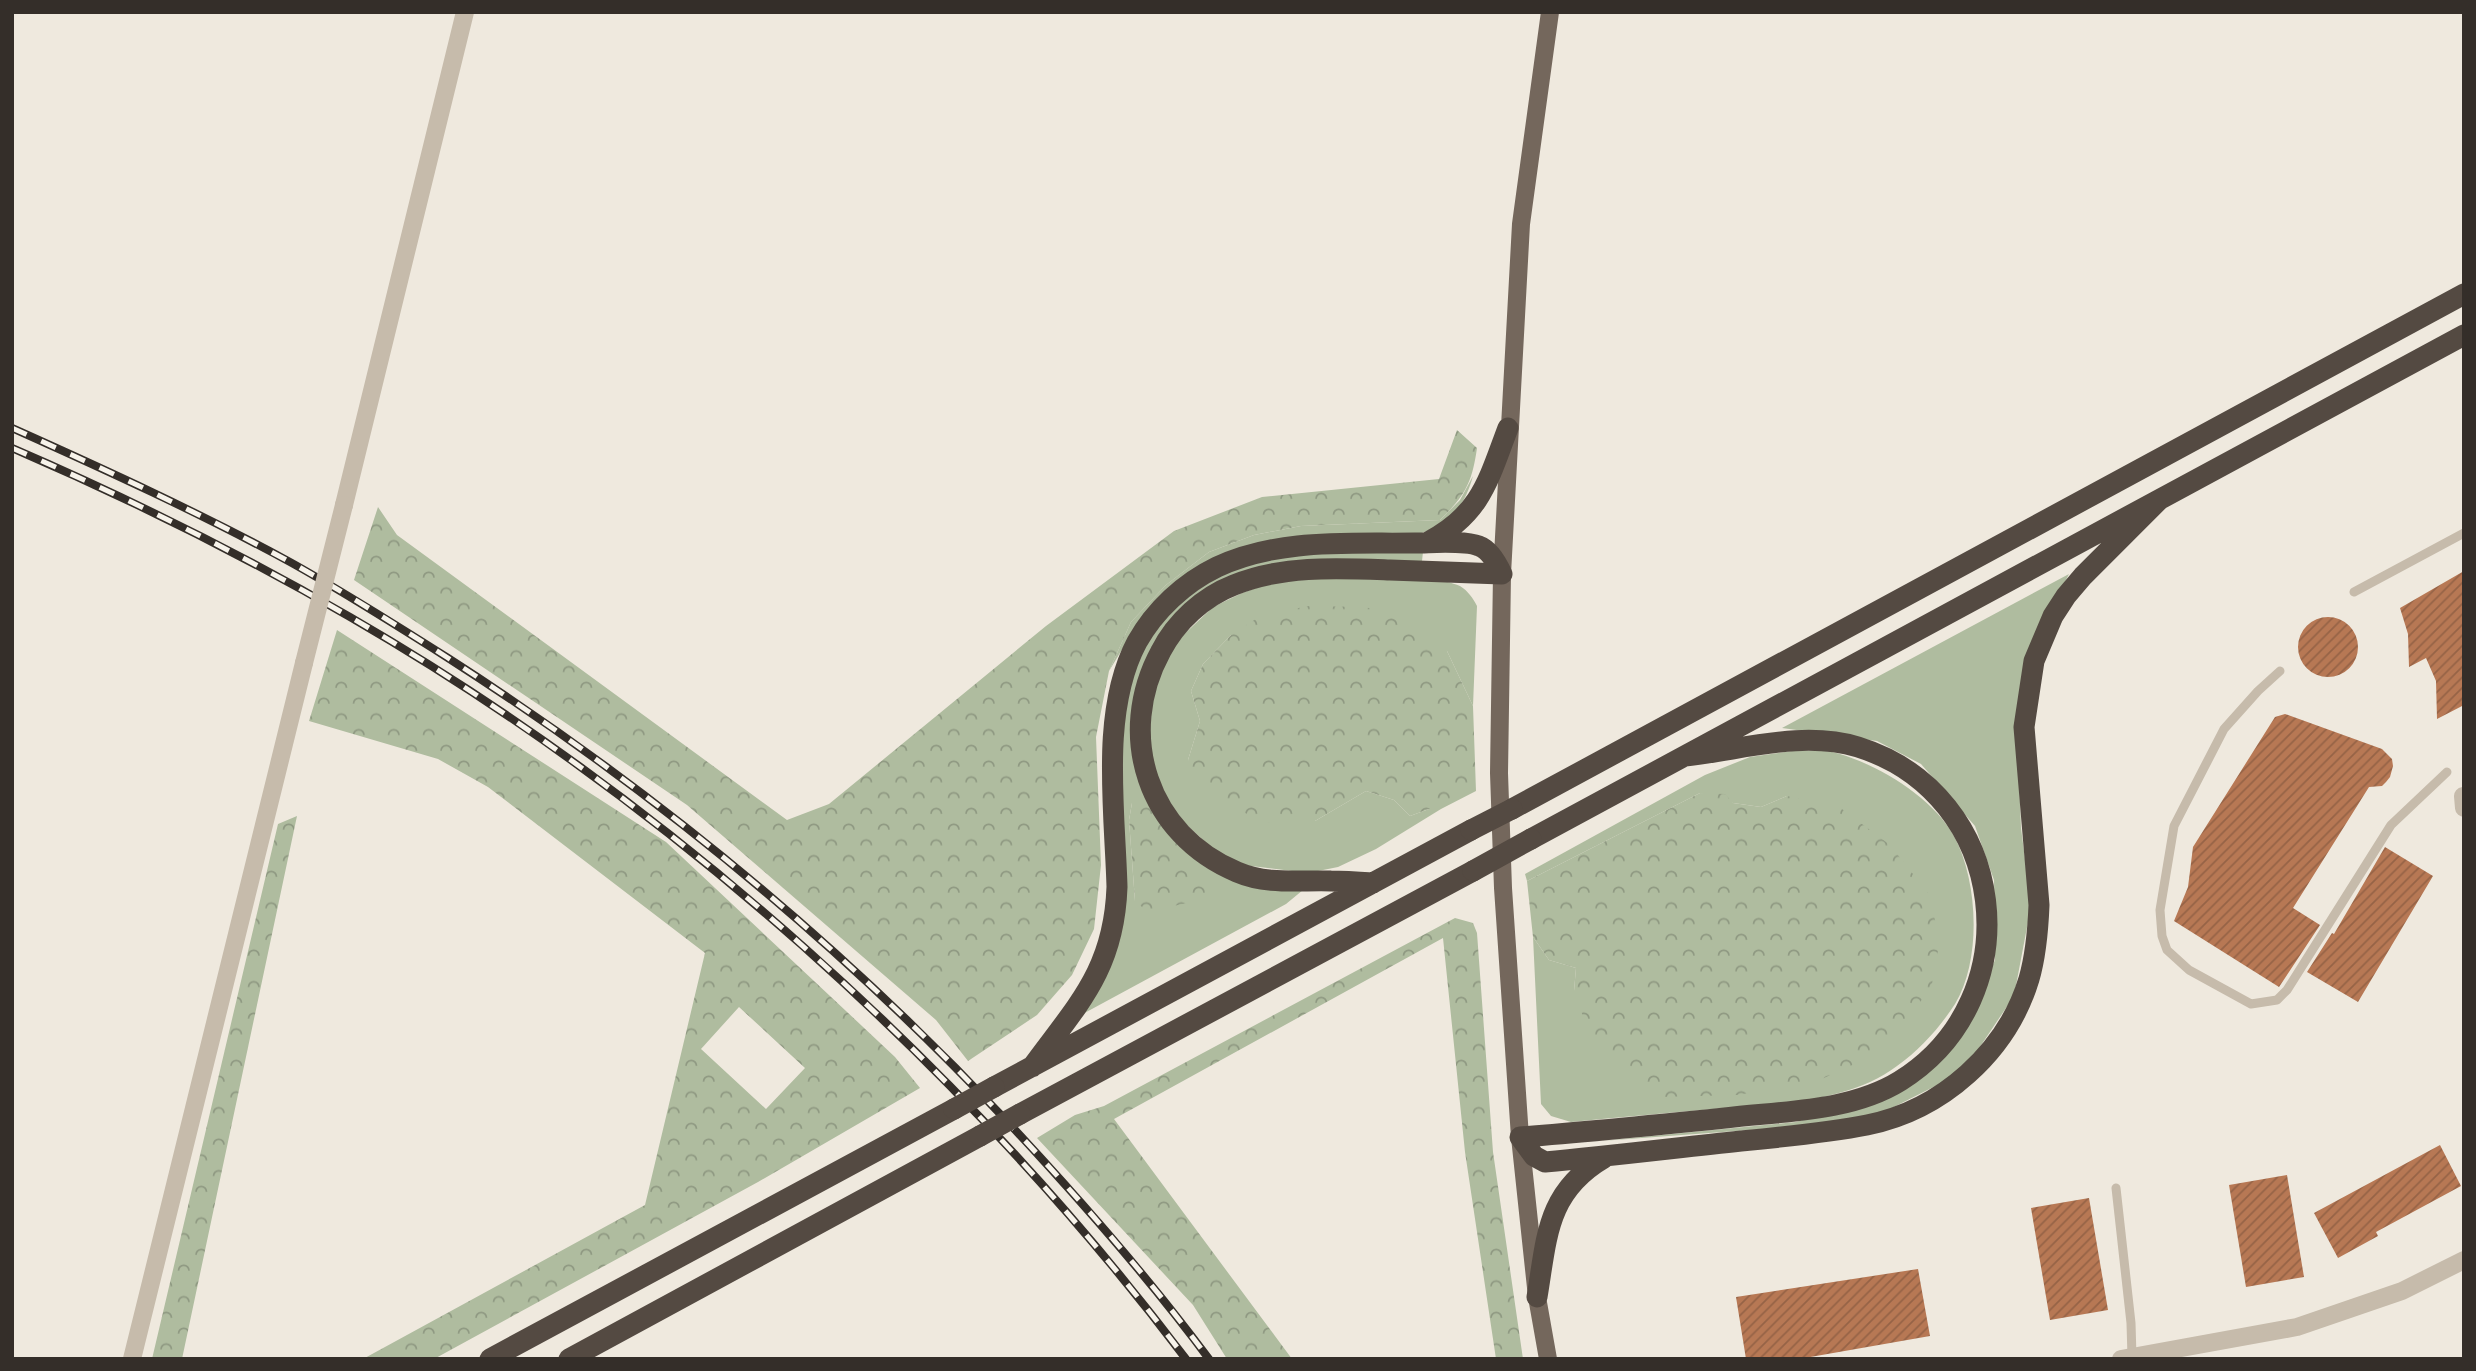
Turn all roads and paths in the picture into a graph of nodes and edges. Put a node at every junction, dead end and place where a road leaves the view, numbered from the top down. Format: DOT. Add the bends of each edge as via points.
graph roads {
  1 [pos="465,12"];
  2 [pos="1550,12"];
  3 [pos="2464,294"];
  4 [pos="2464,335"];
  5 [pos="1508,428"];
  6 [pos="2159,500"];
  7 [pos="2464,533"];
  8 [pos="1426,543"];
  9 [pos="1502,574"];
  10 [pos="2354,592"];
  11 [pos="2280,671"];
  12 [pos="1685,756"];
  13 [pos="2448,772"];
  14 [pos="1373,883"];
  15 [pos="1032,1067"];
  16 [pos="1520,1137"];
  17 [pos="1609,1156"];
  18 [pos="2116,1188"];
  19 [pos="2464,1260"];
  20 [pos="1537,1297"];
  21 [pos="2127,1358"];
  22 [pos="132,1359"];
  23 [pos="491,1359"];
  24 [pos="569,1359"];
  25 [pos="1548,1359"];
  1 -- 22 [label="street, bridge"];
  2 -- 5 [label="main road" via="1521,224"];
  3 -- 14 [label="highway, bridge"];
  4 -- 6 [label="highway"];
  5 -- 8 [label="highway" via="1476,505 1446,533"];
  5 -- 9 [label="main road"];
  6 -- 12 [label="highway"];
  6 -- 17 [label="highway" via="2066,596 2034,661 2024,727 2038,933 2020,1001 1980,1062 1938,1097 1868,1125"];
  7 -- 10 [label="lane"];
  8 -- 9 [label="highway" via="1479,546 1492,556"];
  8 -- 15 [label="highway" via="1312,544 1255,553 1198,578 1148,624 1128,663 1115,715 1117,905 1109,946 1093,983"];
  9 -- 14 [label="highway" via="1311,569 1266,574 1231,586 1194,609 1177,626 1155,662 1139,711 1142,754 1161,805 1186,837 1221,864 1258,878"];
  9 -- 16 [label="main road" via="1501,837"];
  11 -- 13 [label="lane" via="2224,729 2174,826 2160,910 2162,936 2167,950 2189,970 2251,1004 2277,1000 2391,825"];
  12 -- 16 [label="highway" via="1817,740 1858,747 1912,774 1952,814 1978,864 1988,923 1976,989 1939,1049 1899,1082 1854,1101"];
  12 -- 24 [label="highway, bridge"];
  14 -- 15 [label="highway"];
  15 -- 23 [label="highway, bridge"];
  16 -- 17 [label="highway" via="1534,1156 1545,1162"];
  16 -- 20 [label="main road"];
  17 -- 20 [label="highway" via="1576,1178 1555,1209"];
  18 -- 21 [label="lane" via="2131,1323"];
  19 -- 21 [label="street" via="2402,1291 2297,1327"];
  20 -- 25 [label="main road"];
}
